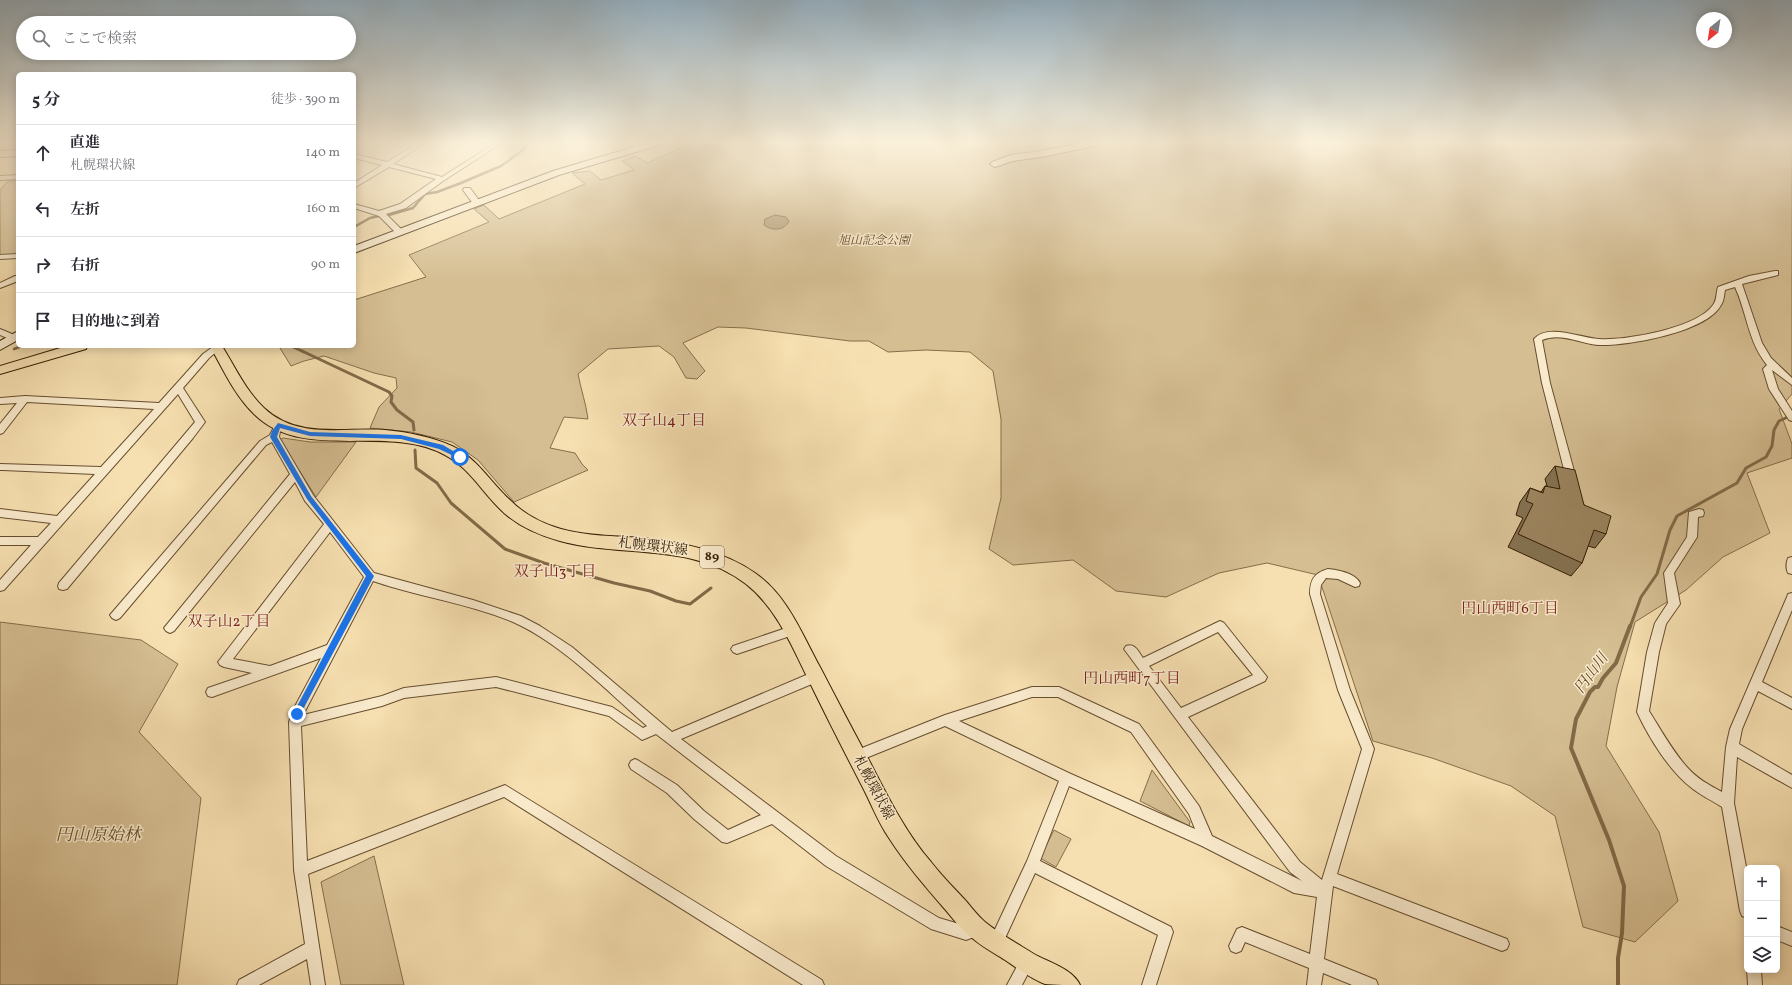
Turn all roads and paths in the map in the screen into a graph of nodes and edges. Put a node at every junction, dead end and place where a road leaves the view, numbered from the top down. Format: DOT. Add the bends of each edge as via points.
graph roads {
  1 [pos="430,187"];
  2 [pos="519,187"];
  3 [pos="467,190"];
  4 [pos="477,203"];
  5 [pos="356,207"];
  6 [pos="380,214"];
  7 [pos="400,232"];
  8 [pos="356,249"];
  9 [pos="16,256"];
  10 [pos="0,257"];
  11 [pos="1775,273"];
  12 [pos="16,279"];
  13 [pos="1737,283"];
  14 [pos="0,286"];
  15 [pos="0,332"];
  16 [pos="16,336"];
  17 [pos="0,346"];
  18 [pos="74,348"];
  19 [pos="216,348"];
  20 [pos="218,348"];
  21 [pos="1772,366"];
  22 [pos="0,370"];
  23 [pos="1792,382"];
  24 [pos="178,386"];
  25 [pos="25,399"];
  26 [pos="0,401"];
  27 [pos="161,406"];
  28 [pos="1789,414"];
  29 [pos="0,431"];
  30 [pos="276,431"];
  31 [pos="3,467"];
  32 [pos="103,472"];
  33 [pos="295,475"];
  34 [pos="1574,490"];
  35 [pos="0,513"];
  36 [pos="1699,513"];
  37 [pos="60,520"];
  38 [pos="330,525"];
  39 [pos="0,541"];
  40 [pos="41,541"];
  41 [pos="1792,561"];
  42 [pos="1792,570"];
  43 [pos="370,576"];
  44 [pos="1356,582"];
  45 [pos="63,586"];
  46 [pos="0,587"];
  47 [pos="1792,596"];
  48 [pos="116,615"];
  49 [pos="170,628"];
  50 [pos="792,631"];
  51 [pos="330,649"];
  52 [pos="737,649"];
  53 [pos="1130,649"];
  54 [pos="1141,664"];
  55 [pos="269,672"];
  56 [pos="815,678"];
  57 [pos="1755,684"];
  58 [pos="212,692"];
  59 [pos="1792,704"];
  60 [pos="1179,715"];
  61 [pos="945,720"];
  62 [pos="295,722"];
  63 [pos="658,728"];
  64 [pos="670,738"];
  65 [pos="1732,746"];
  66 [pos="856,756"];
  67 [pos="635,765"];
  68 [pos="1066,778"];
  69 [pos="1792,782"];
  70 [pos="1728,803"];
  71 [pos="772,817"];
  72 [pos="1207,841"];
  73 [pos="1032,864"];
  74 [pos="301,870"];
  75 [pos="1327,885"];
  76 [pos="1745,901"];
  77 [pos="977,929"];
  78 [pos="1780,934"];
  79 [pos="1792,939"];
  80 [pos="996,942"];
  81 [pos="1502,944"];
  82 [pos="1236,946"];
  83 [pos="312,948"];
  84 [pos="1027,962"];
  85 [pos="1317,963"];
  86 [pos="1754,973"];
  87 [pos="244,985"];
  88 [pos="318,985"];
  89 [pos="818,985"];
  90 [pos="1014,985"];
  91 [pos="1069,985"];
  92 [pos="1149,985"];
  93 [pos="1314,985"];
  94 [pos="1371,985"];
  95 [pos="1755,985"];
  1 -- 6 [label="street" via="403,206"];
  2 -- 4 [label="street"];
  3 -- 4 [label="street"];
  4 -- 7 [label="street"];
  5 -- 6 [label="street"];
  6 -- 7 [label="street"];
  7 -- 8 [label="street"];
  9 -- 10 [label="street"];
  11 -- 13 [label="street"];
  12 -- 14 [label="street"];
  13 -- 21 [label="street" via="1762,352"];
  13 -- 34 [label="street" via="1721,289 1717,306 1707,316 1672,331 1625,342 1599,342 1545,334 1538,339 1546,383"];
  15 -- 16 [label="street"];
  16 -- 17 [label="street"];
  18 -- 22 [label="main road"];
  19 -- 24 [label="street"];
  20 -- 30 [label="main road, 札幌環状線 / 89" via="254,406"];
  21 -- 23 [label="street"];
  21 -- 28 [label="street" via="1767,369 1768,382"];
  24 -- 27 [label="street"];
  24 -- 45 [label="street" via="200,422"];
  25 -- 26 [label="street"];
  25 -- 27 [label="street"];
  25 -- 29 [label="street"];
  27 -- 32 [label="street"];
  30 -- 33 [label="street"];
  30 -- 48 [label="street"];
  30 -- 50 [label="main road, 札幌環状線 / 89" via="401,437 441,447 460,457 473,468 505,505 520,517 540,527 562,536 586,540 663,545 688,550 734,567 768,594"];
  31 -- 32 [label="street"];
  32 -- 37 [label="street"];
  33 -- 38 [label="street"];
  33 -- 49 [label="street"];
  35 -- 37 [label="street"];
  36 -- 70 [label="street" via="1693,515 1692,537 1669,573 1674,604 1661,623 1653,652 1643,712 1682,771 1698,786"];
  37 -- 40 [label="street"];
  38 -- 43 [label="street"];
  38 -- 55 [label="street" via="224,662"];
  39 -- 40 [label="street"];
  40 -- 46 [label="street"];
  41 -- 42 [label="street"];
  43 -- 51 [label="street"];
  43 -- 63 [label="street" via="473,604 517,619 568,650"];
  44 -- 75 [label="street" via="1327,573 1319,577 1314,584 1344,690 1368,749"];
  47 -- 57 [label="street"];
  50 -- 52 [label="street"];
  50 -- 56 [label="main road, 札幌環状線 / 89"];
  51 -- 55 [label="street"];
  51 -- 62 [label="street"];
  53 -- 54 [label="street"];
  54 -- 60 [label="street"];
  54 -- 60 [label="street" via="1220,626 1261,677"];
  55 -- 58 [label="street"];
  56 -- 64 [label="street"];
  56 -- 66 [label="main road, 札幌環状線 / 89"];
  57 -- 59 [label="street"];
  57 -- 65 [label="street" via="1736,729"];
  60 -- 75 [label="street" via="1295,867"];
  61 -- 66 [label="street"];
  61 -- 68 [label="street"];
  61 -- 72 [label="street" via="1032,692 1059,692 1135,728 1194,810"];
  62 -- 63 [label="street" via="382,701 404,693 496,682 612,712 642,734"];
  62 -- 74 [label="street"];
  63 -- 64 [label="street"];
  64 -- 71 [label="street"];
  65 -- 69 [label="street"];
  65 -- 70 [label="street"];
  66 -- 77 [label="main road, 札幌環状線 / 89" via="894,829 923,869"];
  67 -- 71 [label="street" via="672,789 727,837"];
  68 -- 72 [label="street"];
  68 -- 73 [label="street"];
  70 -- 76 [label="street"];
  71 -- 77 [label="street" via="831,861 936,924 966,933"];
  72 -- 75 [label="street" via="1299,888"];
  73 -- 80 [label="street"];
  73 -- 92 [label="street" via="1166,932"];
  74 -- 83 [label="street"];
  74 -- 89 [label="street" via="505,791"];
  75 -- 81 [label="street"];
  75 -- 85 [label="street"];
  77 -- 80 [label="main road, 札幌環状線 / 89"];
  78 -- 79 [label="street"];
  80 -- 84 [label="main road, 札幌環状線 / 89"];
  82 -- 85 [label="street" via="1242,934"];
  83 -- 87 [label="street"];
  83 -- 88 [label="street"];
  84 -- 90 [label="street"];
  84 -- 91 [label="main road, 札幌環状線 / 89"];
  85 -- 93 [label="street"];
  85 -- 94 [label="street"];
  86 -- 95 [label="street"];
}
